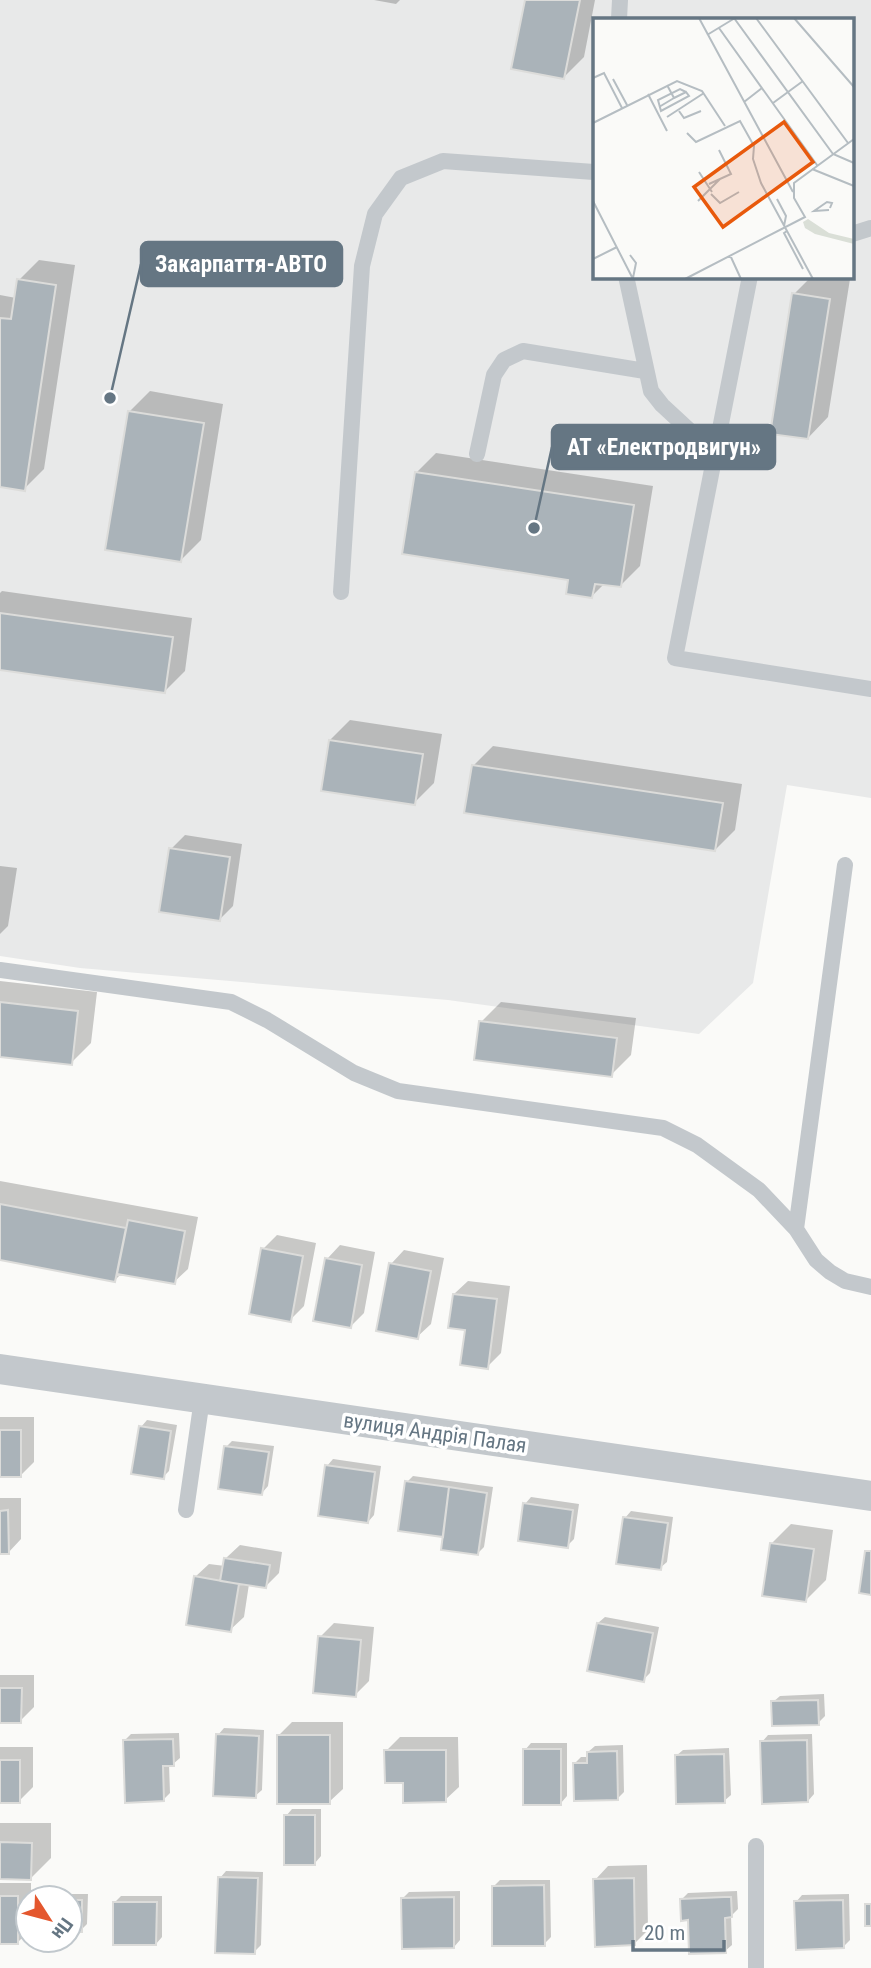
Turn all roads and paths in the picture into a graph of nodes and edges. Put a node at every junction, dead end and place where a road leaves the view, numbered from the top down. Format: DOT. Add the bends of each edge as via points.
graph roads {
  1 [pos="620,0"];
  2 [pos="619,18"];
  3 [pos="593,172"];
  4 [pos="871,228"];
  5 [pos="854,233"];
  6 [pos="626,278"];
  7 [pos="750,278"];
  8 [pos="645,372"];
  9 [pos="477,454"];
  10 [pos="715,454"];
  11 [pos="341,592"];
  12 [pos="871,690"];
  13 [pos="845,866"];
  14 [pos="0,970"];
  15 [pos="796,1229"];
  16 [pos="871,1287"];
  17 [pos="0,1369"];
  18 [pos="202,1399"];
  19 [pos="871,1496"];
  20 [pos="187,1510"];
  21 [pos="756,1846"];
  22 [pos="756,1968"];
  1 -- 2 [label="lane"];
  3 -- 11 [label="lane" via="443,161 401,178 375,214 362,267"];
  4 -- 5 [label="lane"];
  6 -- 8 [label="lane"];
  7 -- 10 [label="lane"];
  8 -- 9 [label="lane" via="523,351 504,360 494,375"];
  8 -- 10 [label="lane" via="662,405"];
  10 -- 12 [label="lane" via="675,657"];
  13 -- 15 [label="lane"];
  14 -- 15 [label="lane" via="232,1002 354,1073 398,1091 663,1128 697,1145 759,1190"];
  15 -- 16 [label="lane" via="816,1260 830,1272"];
  17 -- 18 [label="street, вулиця Андрія Палая"];
  18 -- 19 [label="street, вулиця Андрія Палая"];
  18 -- 20 [label="lane"];
  21 -- 22 [label="lane"];
}
